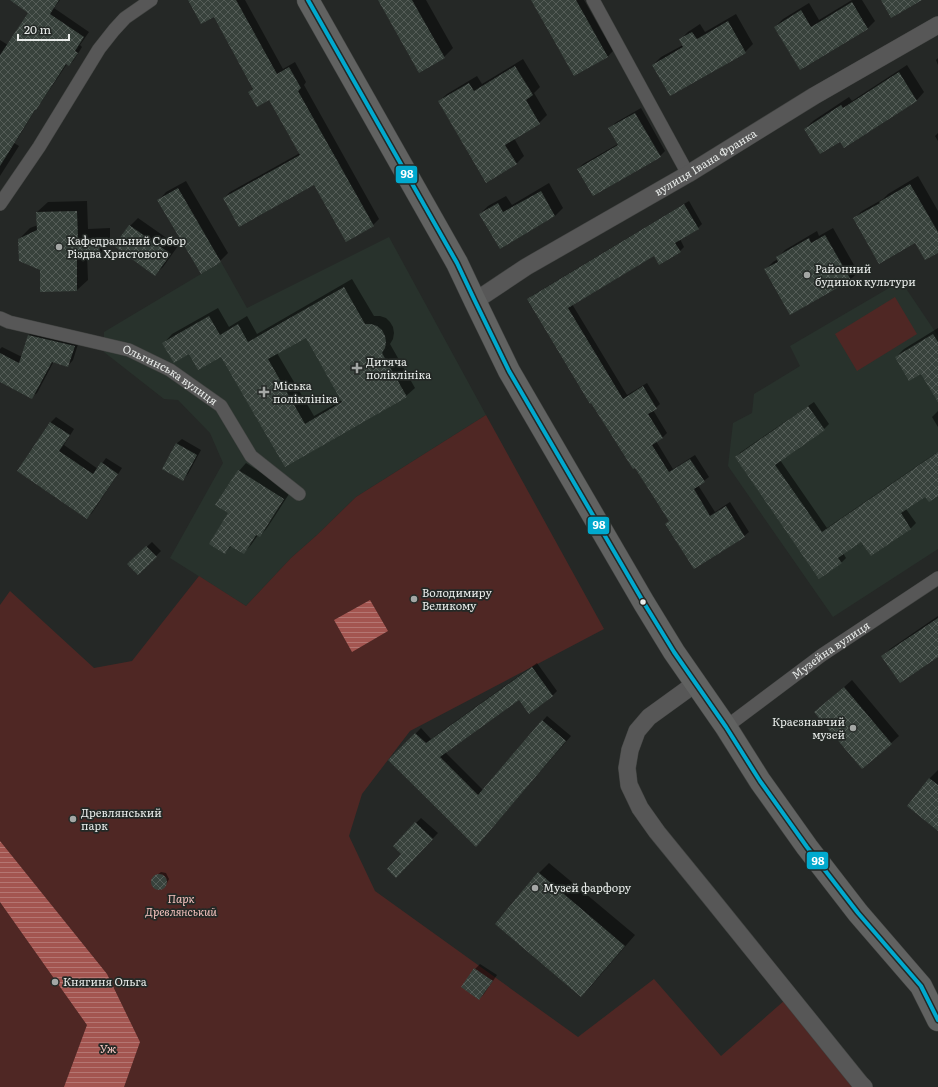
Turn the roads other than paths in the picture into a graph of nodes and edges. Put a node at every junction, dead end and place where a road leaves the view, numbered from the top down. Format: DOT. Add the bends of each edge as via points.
graph roads {
  1 [pos="151,0"];
  2 [pos="308,0"];
  3 [pos="593,0"];
  4 [pos="938,25"];
  5 [pos="688,174"];
  6 [pos="0,204"];
  7 [pos="475,301"];
  8 [pos="0,318"];
  9 [pos="299,494"];
  10 [pos="938,578"];
  11 [pos="696,684"];
  12 [pos="726,727"];
  13 [pos="930,992"];
  14 [pos="938,1020"];
  15 [pos="864,1087"];
  1 -- 6 [label="street" via="126,18 99,49 39,147"];
  2 -- 7 [label="highway" via="458,263"];
  3 -- 5 [label="street"];
  4 -- 5 [label="street, вулиця Івана Франка" via="808,100"];
  5 -- 7 [label="street, вулиця Івана Франка" via="526,267"];
  7 -- 11 [label="highway" via="513,378 644,603"];
  8 -- 9 [label="street, Ольгинська вулиця" via="129,350 170,370 221,406 251,456"];
  10 -- 12 [label="street, Музейна вулиця" via="822,655"];
  11 -- 12 [label="highway"];
  11 -- 15 [label="street" via="649,717 637,731 627,768 629,785 640,808 657,832"];
  12 -- 13 [label="highway" via="760,781 807,847 858,913"];
  13 -- 14 [label="highway"];
}
